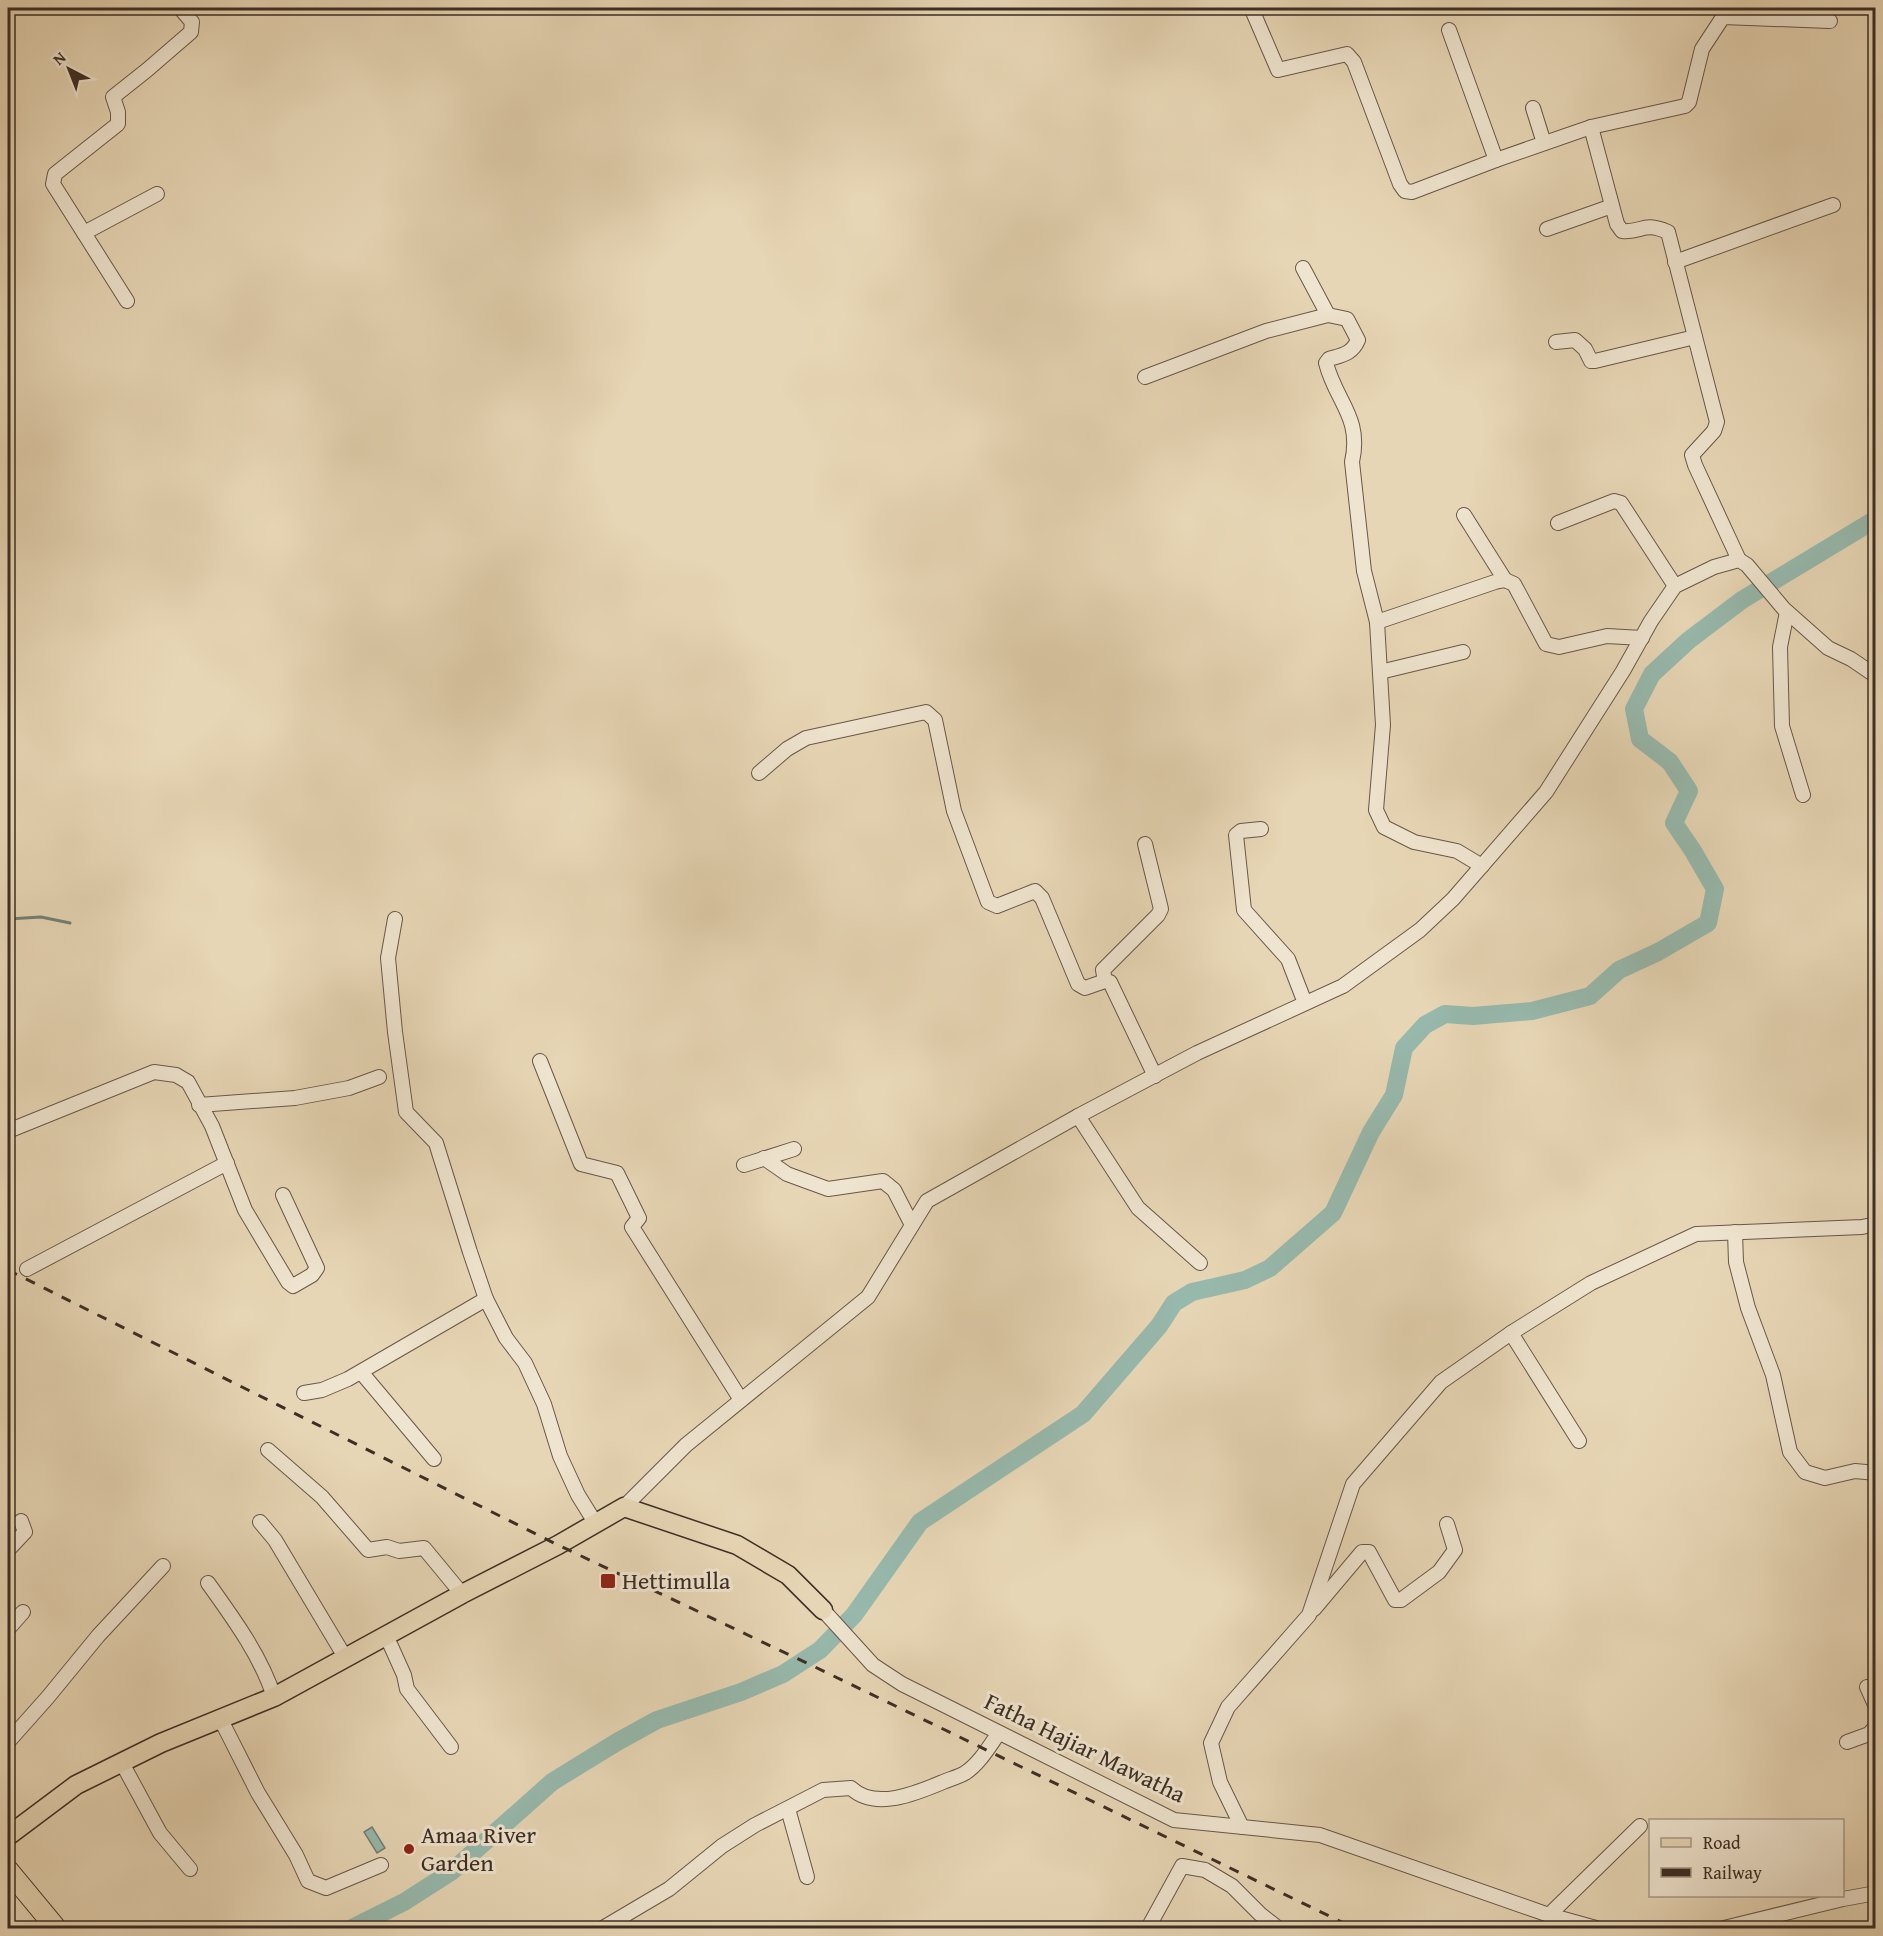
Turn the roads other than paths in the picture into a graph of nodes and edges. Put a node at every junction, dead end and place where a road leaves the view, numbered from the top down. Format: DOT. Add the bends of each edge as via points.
graph roads {
  1 [pos="180,8"];
  2 [pos="1253,12"];
  3 [pos="1830,21"];
  4 [pos="1449,30"];
  5 [pos="1533,108"];
  6 [pos="1591,127"];
  7 [pos="1544,143"];
  8 [pos="1496,160"];
  9 [pos="157,194"];
  10 [pos="1833,205"];
  11 [pos="1612,206"];
  12 [pos="1547,229"];
  13 [pos="84,232"];
  14 [pos="1675,262"];
  15 [pos="1303,268"];
  16 [pos="128,301"];
  17 [pos="1328,315"];
  18 [pos="1695,337"];
  19 [pos="1556,342"];
  20 [pos="1145,377"];
  21 [pos="1464,514"];
  22 [pos="1558,523"];
  23 [pos="1743,563"];
  24 [pos="1505,580"];
  25 [pos="1675,586"];
  26 [pos="1785,611"];
  27 [pos="1377,622"];
  28 [pos="1642,638"];
  29 [pos="1464,652"];
  30 [pos="1380,672"];
  31 [pos="1875,676"];
  32 [pos="759,773"];
  33 [pos="1803,795"];
  34 [pos="1261,829"];
  35 [pos="1145,844"];
  36 [pos="1482,866"];
  37 [pos="395,919"];
  38 [pos="1105,981"];
  39 [pos="1305,1003"];
  40 [pos="540,1061"];
  41 [pos="1155,1076"];
  42 [pos="379,1077"];
  43 [pos="199,1105"];
  44 [pos="1078,1116"];
  45 [pos="8,1131"];
  46 [pos="794,1149"];
  47 [pos="764,1158"];
  48 [pos="226,1163"];
  49 [pos="744,1165"];
  50 [pos="283,1195"];
  51 [pos="1875,1224"];
  52 [pos="912,1225"];
  53 [pos="1735,1232"];
  54 [pos="1200,1263"];
  55 [pos="27,1269"];
  56 [pos="486,1299"];
  57 [pos="1511,1333"];
  58 [pos="361,1372"];
  59 [pos="304,1393"];
  60 [pos="741,1400"];
  61 [pos="1579,1442"];
  62 [pos="268,1450"];
  63 [pos="434,1459"];
  64 [pos="1875,1473"];
  65 [pos="624,1507"];
  66 [pos="21,1521"];
  67 [pos="260,1522"];
  68 [pos="596,1524"];
  69 [pos="1447,1524"];
  70 [pos="8,1551"];
  71 [pos="163,1566"];
  72 [pos="208,1583"];
  73 [pos="462,1594"];
  74 [pos="824,1610"];
  75 [pos="24,1612"];
  76 [pos="1309,1615"];
  77 [pos="8,1629"];
  78 [pos="386,1635"];
  79 [pos="345,1657"];
  80 [pos="1875,1686"];
  81 [pos="274,1697"];
  82 [pos="1875,1707"];
  83 [pos="220,1718"];
  84 [pos="1875,1726"];
  85 [pos="998,1734"];
  86 [pos="8,1742"];
  87 [pos="1847,1742"];
  88 [pos="451,1747"];
  89 [pos="122,1762"];
  90 [pos="788,1809"];
  91 [pos="1640,1826"];
  92 [pos="1242,1827"];
  93 [pos="8,1836"];
  94 [pos="381,1865"];
  95 [pos="190,1869"];
  96 [pos="8,1870"];
  97 [pos="807,1876"];
  98 [pos="1875,1893"];
  99 [pos="1549,1914"];
  100 [pos="56,1929"];
  101 [pos="603,1929"];
  102 [pos="1148,1929"];
  103 [pos="1278,1929"];
  104 [pos="1596,1929"];
  105 [pos="1724,1929"];
  1 -- 13 [label="street" via="192,22 191,32 113,97 118,124 55,174 53,184"];
  2 -- 8 [label="street" via="1278,70 1347,54 1354,62 1405,191 1412,192"];
  3 -- 6 [label="street" via="1723,17 1702,49 1685,106"];
  4 -- 8 [label="street"];
  5 -- 7 [label="street"];
  6 -- 7 [label="street"];
  6 -- 11 [label="street"];
  7 -- 8 [label="street"];
  9 -- 13 [label="street"];
  10 -- 14 [label="street"];
  11 -- 12 [label="street"];
  11 -- 14 [label="street" via="1622,231 1650,225 1668,232"];
  13 -- 16 [label="street"];
  14 -- 18 [label="street"];
  15 -- 17 [label="street"];
  17 -- 20 [label="street" via="1266,331"];
  17 -- 27 [label="street" via="1347,319 1358,340 1350,352 1326,363 1353,426 1356,446 1352,462 1364,571"];
  18 -- 19 [label="street" via="1591,362 1575,340"];
  18 -- 23 [label="street" via="1718,422 1692,455"];
  21 -- 24 [label="street"];
  22 -- 25 [label="street" via="1614,501 1621,503"];
  23 -- 25 [label="street" via="1714,567"];
  23 -- 26 [label="street"];
  24 -- 27 [label="street"];
  24 -- 28 [label="street" via="1514,584 1546,644 1559,647 1607,636"];
  25 -- 28 [label="street"];
  26 -- 31 [label="street" via="1828,648"];
  26 -- 33 [label="street" via="1780,647 1782,726"];
  27 -- 30 [label="street"];
  28 -- 36 [label="street" via="1546,792"];
  29 -- 30 [label="street"];
  30 -- 36 [label="street" via="1383,725 1376,810 1384,827 1414,842 1456,851"];
  32 -- 38 [label="street" via="806,738 926,712 935,720 954,811 988,902 997,906 1035,891 1042,898 1078,984 1085,988"];
  34 -- 39 [label="street" via="1236,835 1244,910 1288,959"];
  35 -- 38 [label="street" via="1161,909 1103,970"];
  36 -- 39 [label="street" via="1420,930 1343,986"];
  37 -- 56 [label="street" via="388,958 406,1112 436,1143"];
  38 -- 41 [label="street" via="1110,982"];
  39 -- 41 [label="street"];
  40 -- 60 [label="street" via="581,1164 617,1173 639,1218 632,1227"];
  41 -- 44 [label="street"];
  42 -- 43 [label="street" via="350,1089 295,1098"];
  43 -- 45 [label="street" via="188,1082 176,1074 154,1072"];
  43 -- 48 [label="street"];
  44 -- 52 [label="street" via="927,1201"];
  44 -- 54 [label="street" via="1138,1208"];
  46 -- 47 [label="street"];
  47 -- 49 [label="street"];
  47 -- 52 [label="street" via="787,1174 828,1189 883,1181 894,1190"];
  48 -- 50 [label="street" via="245,1210 293,1286 317,1268"];
  48 -- 55 [label="street"];
  51 -- 53 [label="street"];
  52 -- 60 [label="street" via="868,1297"];
  53 -- 57 [label="street" via="1696,1234 1591,1283"];
  53 -- 64 [label="street" via="1736,1262 1773,1375 1790,1452 1805,1472 1825,1478 1855,1471"];
  56 -- 58 [label="street"];
  56 -- 68 [label="street" via="506,1338 525,1363 560,1456"];
  57 -- 61 [label="street"];
  57 -- 76 [label="street" via="1441,1382 1353,1485"];
  58 -- 59 [label="street" via="322,1390"];
  58 -- 63 [label="street"];
  60 -- 65 [label="street" via="686,1445"];
  62 -- 73 [label="street" via="322,1497 368,1550 424,1548"];
  65 -- 68 [label="main road"];
  65 -- 74 [label="main road" via="737,1545 788,1575"];
  66 -- 70 [label="street" via="25,1532"];
  67 -- 79 [label="street" via="275,1540"];
  68 -- 73 [label="main road"];
  69 -- 76 [label="street" via="1455,1550 1439,1572 1401,1600 1395,1600 1369,1552 1362,1551"];
  71 -- 86 [label="street"];
  72 -- 81 [label="street" via="268,1678"];
  73 -- 78 [label="main road"];
  74 -- 85 [label="street, Fatha Hajiar Mawatha" via="873,1665"];
  75 -- 77 [label="street"];
  76 -- 92 [label="street" via="1228,1707 1211,1743 1220,1782"];
  78 -- 79 [label="main road"];
  78 -- 88 [label="street" via="407,1689"];
  79 -- 81 [label="main road"];
  80 -- 82 [label="street" via="1867,1688"];
  81 -- 83 [label="main road"];
  83 -- 89 [label="main road"];
  83 -- 94 [label="street" via="309,1881 326,1888"];
  84 -- 87 [label="street" via="1869,1734"];
  85 -- 90 [label="street" via="966,1772 931,1787 893,1799 872,1798 851,1788 823,1790"];
  85 -- 92 [label="street, Fatha Hajiar Mawatha" via="1174,1820"];
  89 -- 93 [label="main road" via="76,1785"];
  89 -- 95 [label="street" via="160,1833"];
  90 -- 97 [label="street"];
  90 -- 101 [label="street" via="722,1846 669,1889"];
  91 -- 99 [label="street"];
  92 -- 99 [label="street, Fatha Hajiar Mawatha" via="1320,1835"];
  96 -- 100 [label="highway"];
  98 -- 105 [label="street"];
  99 -- 104 [label="street, Fatha Hajiar Mawatha"];
  102 -- 103 [label="street" via="1182,1866 1205,1870 1232,1886"];
}
